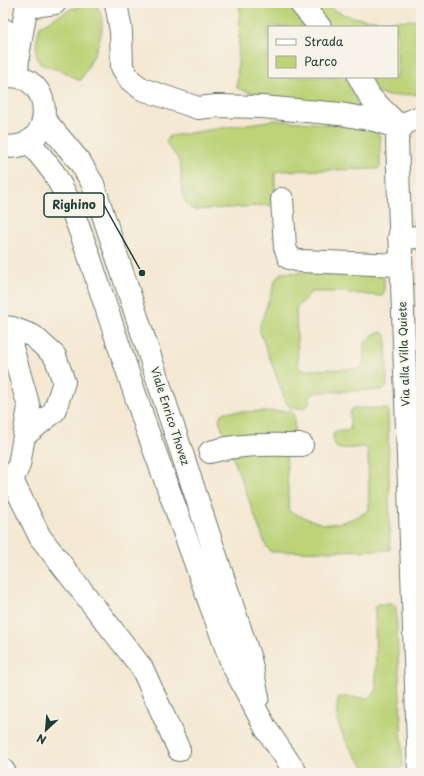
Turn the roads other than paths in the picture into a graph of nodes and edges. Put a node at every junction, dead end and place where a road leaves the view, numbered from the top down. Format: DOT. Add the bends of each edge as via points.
graph roads {
  1 [pos="55,3"];
  2 [pos="116,3"];
  3 [pos="300,3"];
  4 [pos="27,5"];
  5 [pos="319,26"];
  6 [pos="3,29"];
  7 [pos="10,77"];
  8 [pos="360,78"];
  9 [pos="421,117"];
  10 [pos="44,119"];
  11 [pos="400,128"];
  12 [pos="11,147"];
  13 [pos="282,199"];
  14 [pos="421,237"];
  15 [pos="399,238"];
  16 [pos="400,265"];
  17 [pos="3,327"];
  18 [pos="3,336"];
  19 [pos="24,436"];
  20 [pos="302,444"];
  21 [pos="210,452"];
  22 [pos="7,479"];
  23 [pos="419,693"];
  24 [pos="265,727"];
  25 [pos="420,749"];
  26 [pos="179,750"];
  27 [pos="3,770"];
  28 [pos="5,773"];
  29 [pos="296,773"];
  30 [pos="419,773"];
  1 -- 4 [label="street"];
  2 -- 11 [label="street" via="121,30 122,67 130,80 142,89 198,108 262,107 340,114"];
  3 -- 5 [label="street"];
  4 -- 7 [label="street" via="18,56"];
  6 -- 7 [label="street" via="7,32"];
  7 -- 10 [label="street" via="29,82 37,89 45,108"];
  8 -- 11 [label="street" via="370,97"];
  9 -- 11 [label="street" via="408,121"];
  10 -- 12 [label="street" via="41,128"];
  10 -- 24 [label="street, Viale Enrico Thovez" via="80,162 93,184 250,658"];
  11 -- 15 [label="street, Via alla Villa Quiete" via="397,140"];
  12 -- 24 [label="street, Viale Enrico Thovez" via="54,173 68,199 232,664"];
  13 -- 16 [label="street" via="284,247 289,258 300,261"];
  14 -- 15 [label="street"];
  15 -- 16 [label="street, Via alla Villa Quiete"];
  16 -- 23 [label="street, Via alla Villa Quiete"];
  17 -- 19 [label="street" via="33,336 55,356 64,382 54,412"];
  18 -- 19 [label="street" via="11,344 29,406"];
  19 -- 22 [label="street" via="19,465"];
  20 -- 21 [label="street" via="254,444"];
  22 -- 26 [label="street" via="40,537 142,668"];
  23 -- 25 [label="street, Via alla Villa Quiete"];
  24 -- 29 [label="street, Viale Enrico Thovez"];
  25 -- 30 [label="street, Via alla Villa Quiete"];
  27 -- 28 [label="street"];
}
